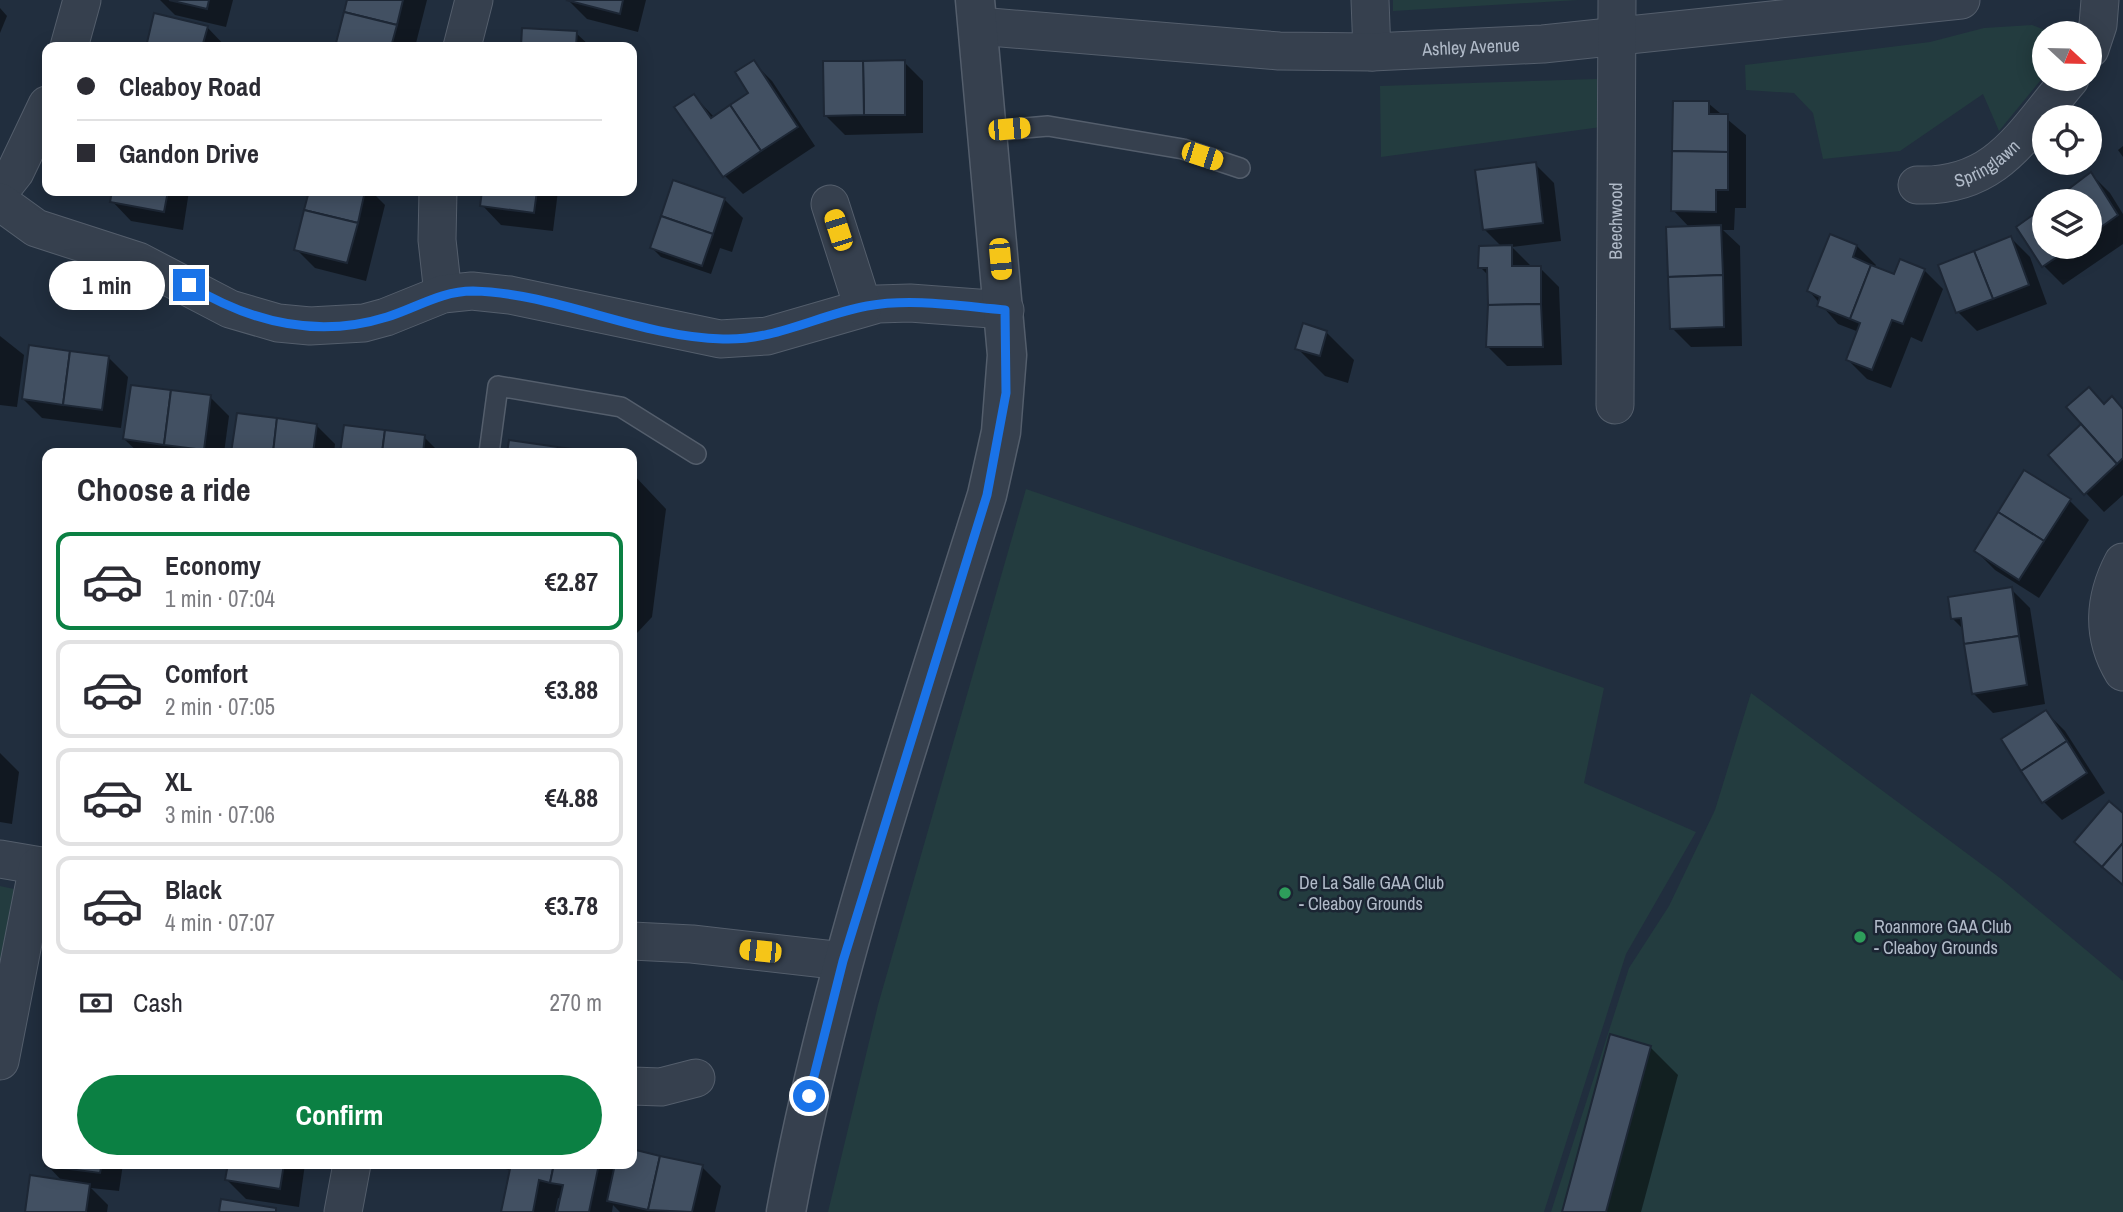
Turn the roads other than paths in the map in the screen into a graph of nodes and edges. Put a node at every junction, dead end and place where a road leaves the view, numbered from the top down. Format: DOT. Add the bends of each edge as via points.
graph roads {
  1 [pos="82,0"];
  2 [pos="474,0"];
  3 [pos="1370,0"];
  4 [pos="1617,0"];
  5 [pos="1961,0"];
  6 [pos="2100,0"];
  7 [pos="977,13"];
  8 [pos="2098,21"];
  9 [pos="1618,36"];
  10 [pos="70,42"];
  11 [pos="463,42"];
  12 [pos="1372,52"];
  13 [pos="2060,91"];
  14 [pos="42,115"];
  15 [pos="989,131"];
  16 [pos="1240,168"];
  17 [pos="1917,185"];
  18 [pos="0,191"];
  19 [pos="438,196"];
  20 [pos="0,202"];
  21 [pos="830,204"];
  22 [pos="443,294"];
  23 [pos="863,307"];
  24 [pos="1005,310"];
  25 [pos="1615,405"];
  26 [pos="490,448"];
  27 [pos="696,454"];
  28 [pos="2123,562"];
  29 [pos="2123,672"];
  30 [pos="0,859"];
  31 [pos="42,867"];
  32 [pos="42,872"];
  33 [pos="637,941"];
  34 [pos="843,961"];
  35 [pos="0,1061"];
  36 [pos="696,1078"];
  37 [pos="637,1086"];
  38 [pos="351,1169"];
  39 [pos="343,1212"];
  40 [pos="786,1212"];
  1 -- 10 [label="street"];
  2 -- 11 [label="street"];
  3 -- 12 [label="street"];
  4 -- 9 [label="street, Beechwood"];
  5 -- 9 [label="street, Ashley Avenue"];
  6 -- 8 [label="street"];
  7 -- 12 [label="street, Ashley Avenue" via="1267,50"];
  7 -- 15 [label="street"];
  9 -- 12 [label="street, Ashley Avenue"];
  9 -- 25 [label="street, Beechwood"];
  13 -- 17 [label="street, Springlawn" via="1984,172 1958,183"];
  14 -- 18 [label="street" via="15,172"];
  15 -- 16 [label="lane" via="1048,126 1183,149"];
  15 -- 24 [label="street"];
  19 -- 22 [label="street"];
  20 -- 22 [label="street" via="36,228 138,261 230,309 278,323 364,323"];
  21 -- 23 [label="street"];
  22 -- 23 [label="street" via="510,295 720,339 767,336"];
  23 -- 24 [label="street" via="910,303"];
  24 -- 34 [label="street" via="1006,393 987,495"];
  26 -- 27 [label="lane" via="498,386 621,407"];
  28 -- 29 [label="street" via="2113,580 2107,616 2112,650"];
  30 -- 31 [label="street"];
  32 -- 35 [label="street"];
  33 -- 34 [label="street"];
  34 -- 40 [label="street"];
  36 -- 37 [label="street" via="661,1087"];
  38 -- 39 [label="street"];
}
